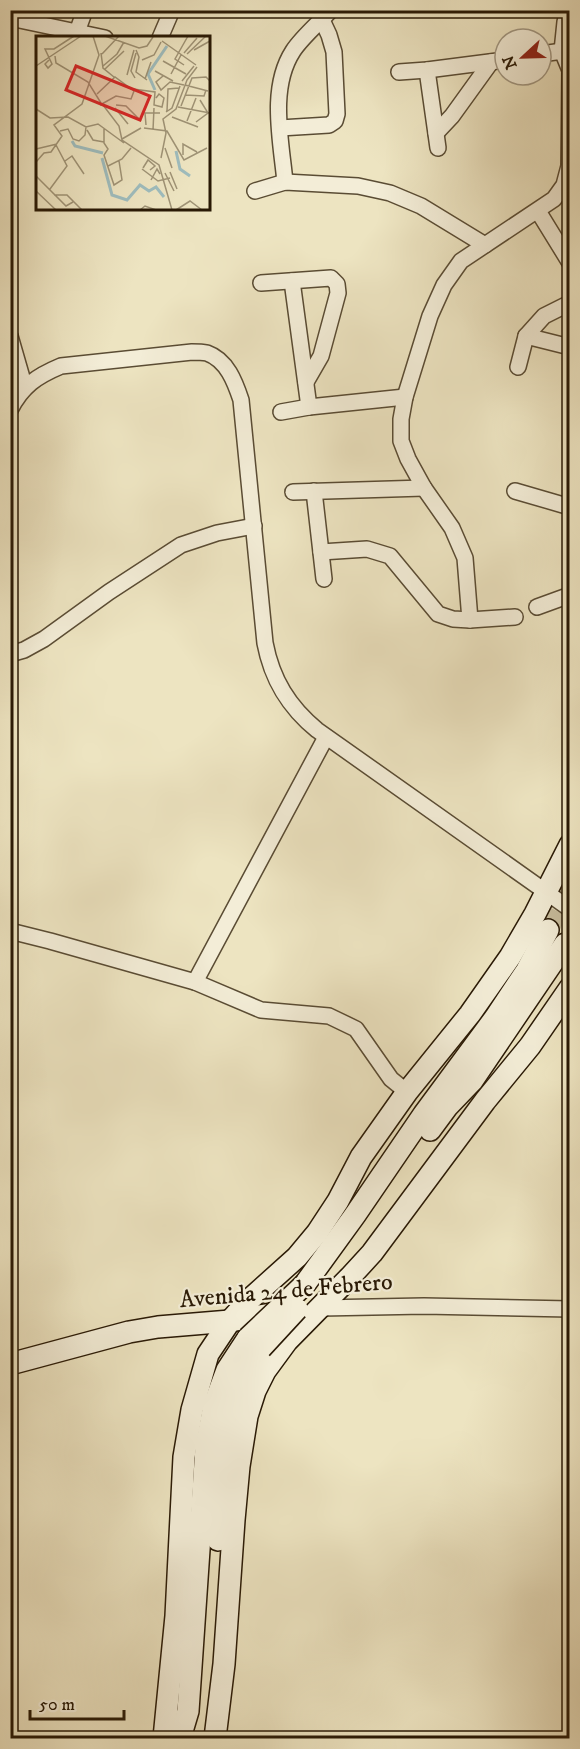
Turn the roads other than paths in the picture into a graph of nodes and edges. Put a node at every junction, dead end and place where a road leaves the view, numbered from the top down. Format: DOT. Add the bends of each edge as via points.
graph roads {
  1 [pos="85,10"];
  2 [pos="172,10"];
  3 [pos="568,10"];
  4 [pos="326,15"];
  5 [pos="10,18"];
  6 [pos="77,32"];
  7 [pos="96,36"];
  8 [pos="161,36"];
  9 [pos="566,50"];
  10 [pos="493,62"];
  11 [pos="493,67"];
  12 [pos="569,67"];
  13 [pos="428,70"];
  14 [pos="399,72"];
  15 [pos="280,129"];
  16 [pos="285,182"];
  17 [pos="255,191"];
  18 [pos="538,211"];
  19 [pos="485,245"];
  20 [pos="570,263"];
  21 [pos="292,281"];
  22 [pos="261,284"];
  23 [pos="570,303"];
  24 [pos="526,336"];
  25 [pos="12,344"];
  26 [pos="570,347"];
  27 [pos="518,367"];
  28 [pos="306,382"];
  29 [pos="25,388"];
  30 [pos="405,397"];
  31 [pos="11,406"];
  32 [pos="309,407"];
  33 [pos="281,412"];
  34 [pos="424,488"];
  35 [pos="314,491"];
  36 [pos="515,491"];
  37 [pos="293,492"];
  38 [pos="570,507"];
  39 [pos="254,526"];
  40 [pos="321,552"];
  41 [pos="324,579"];
  42 [pos="570,595"];
  43 [pos="537,607"];
  44 [pos="514,617"];
  45 [pos="470,620"];
  46 [pos="10,654"];
  47 [pos="326,736"];
  48 [pos="570,845"];
  49 [pos="546,891"];
  50 [pos="570,909"];
  51 [pos="548,930"];
  52 [pos="10,932"];
  53 [pos="566,944"];
  54 [pos="195,982"];
  55 [pos="570,988"];
  56 [pos="407,1092"];
  57 [pos="313,1294"];
  58 [pos="570,1310"];
  59 [pos="230,1321"];
  60 [pos="254,1343"];
  61 [pos="10,1364"];
  62 [pos="164,1738"];
  63 [pos="180,1738"];
  64 [pos="208,1738"];
  65 [pos="215,1738"];
  1 -- 6 [label="street"];
  2 -- 8 [label="street"];
  3 -- 9 [label="street"];
  4 -- 15 [label="street" via="294,49 284,69 279,97"];
  4 -- 15 [label="street" via="334,52 338,114 329,125"];
  5 -- 6 [label="street"];
  6 -- 7 [label="street"];
  9 -- 12 [label="street"];
  10 -- 13 [label="street"];
  11 -- 13 [label="street" via="452,116 437,141"];
  12 -- 18 [label="street" via="569,166 564,185"];
  13 -- 14 [label="street"];
  15 -- 16 [label="street"];
  16 -- 17 [label="street"];
  16 -- 19 [label="street" via="358,186 390,193 421,206"];
  18 -- 19 [label="street"];
  18 -- 20 [label="street"];
  19 -- 30 [label="street" via="461,261 444,285 430,316"];
  21 -- 22 [label="street"];
  21 -- 28 [label="street"];
  21 -- 28 [label="street" via="331,278 338,284 321,356"];
  23 -- 24 [label="street" via="544,316"];
  24 -- 26 [label="street"];
  24 -- 27 [label="street"];
  25 -- 29 [label="street"];
  28 -- 32 [label="street"];
  29 -- 31 [label="street"];
  29 -- 39 [label="street" via="42,374 61,366 207,353 228,370 241,400"];
  30 -- 32 [label="street"];
  30 -- 34 [label="street" via="401,441"];
  32 -- 33 [label="street"];
  34 -- 35 [label="street"];
  34 -- 45 [label="street" via="453,528 465,558"];
  35 -- 37 [label="street"];
  35 -- 40 [label="street"];
  36 -- 38 [label="street"];
  39 -- 46 [label="street" via="181,545 44,639"];
  39 -- 47 [label="street" via="265,644 273,673 296,711"];
  40 -- 41 [label="street"];
  40 -- 45 [label="street" via="367,549 390,556 438,614"];
  42 -- 43 [label="street"];
  44 -- 45 [label="street"];
  47 -- 49 [label="street"];
  47 -- 54 [label="street"];
  48 -- 49 [label="street"];
  49 -- 50 [label="street"];
  49 -- 56 [label="street" via="491,986"];
  51 -- 57 [label="street" via="495,1018 355,1215"];
  52 -- 54 [label="street"];
  53 -- 57 [label="street" via="472,1081 434,1124"];
  54 -- 56 [label="street" via="261,1010 329,1016 356,1029 391,1079"];
  55 -- 57 [label="street" via="372,1253"];
  56 -- 59 [label="street" via="361,1157 316,1233 297,1257"];
  57 -- 58 [label="street, Avenida 24 de Febrero" via="424,1306"];
  57 -- 59 [label="street, Avenida 24 de Febrero"];
  57 -- 60 [label="street, bridge"];
  57 -- 65 [label="street" via="265,1371 247,1416 235,1503"];
  59 -- 61 [label="street, Avenida 24 de Febrero" via="129,1332"];
  59 -- 62 [label="street" via="208,1354 184,1457 176,1616"];
  60 -- 63 [label="street" via="227,1370 209,1427 188,1711"];
  60 -- 64 [label="street" via="238,1384 222,1467"];
}
